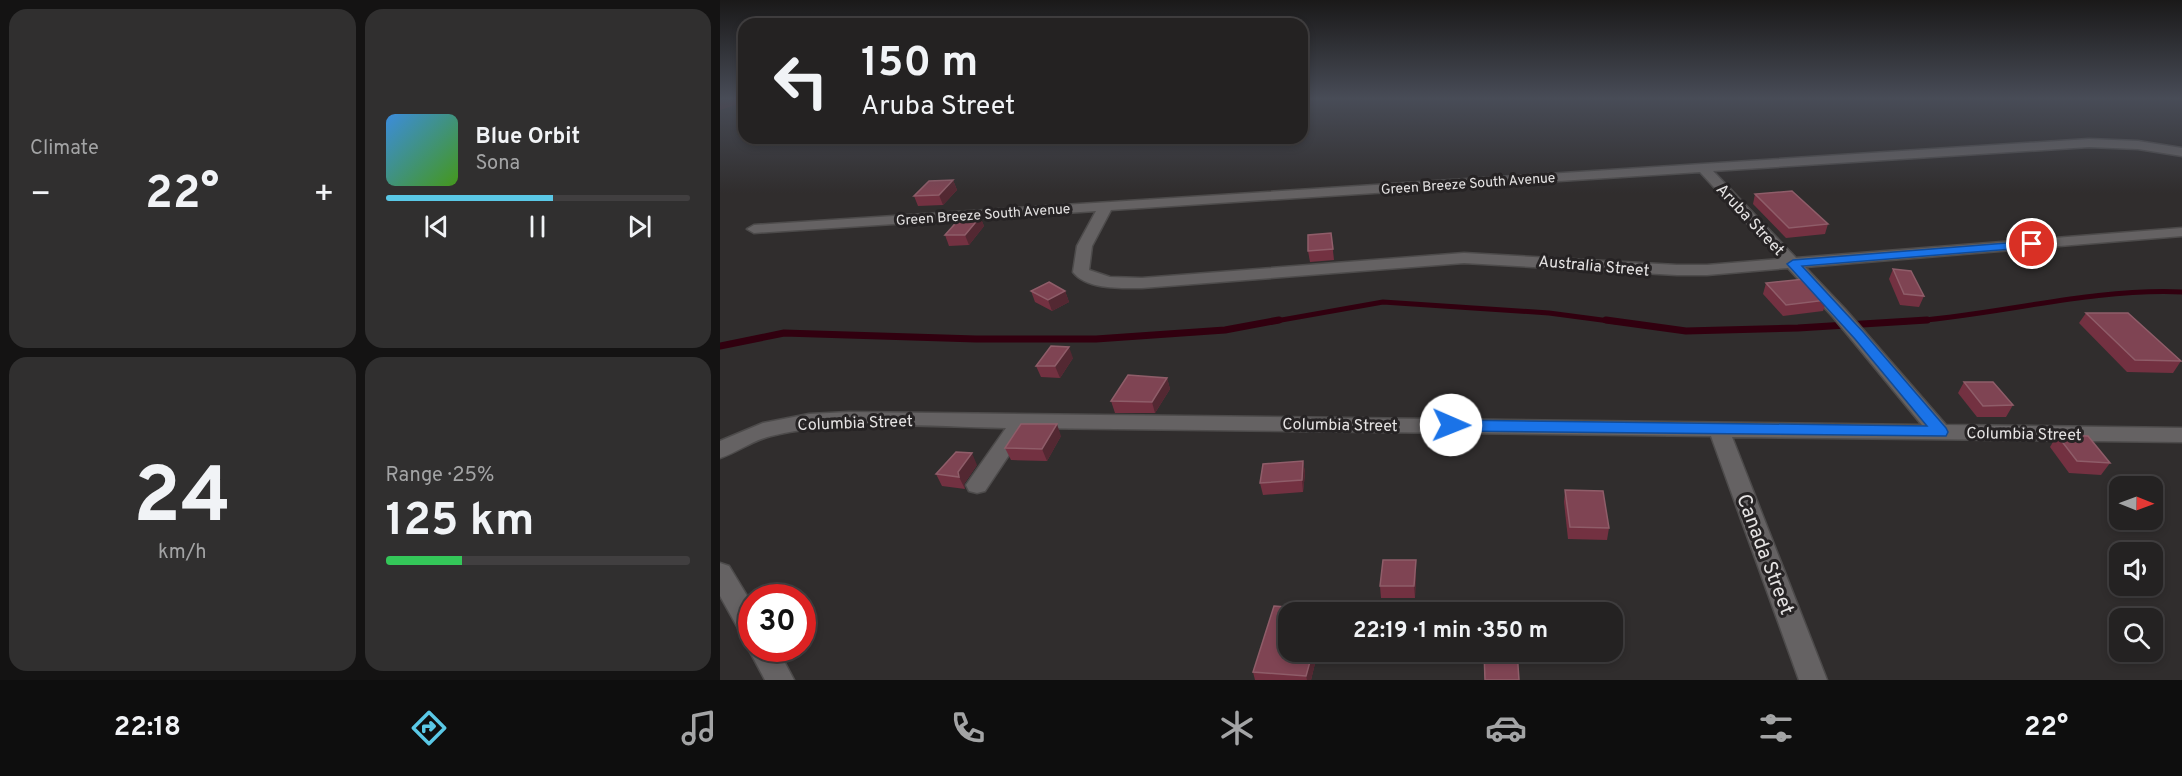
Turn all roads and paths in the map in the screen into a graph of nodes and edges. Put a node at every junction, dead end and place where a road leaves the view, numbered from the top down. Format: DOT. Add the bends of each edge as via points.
graph roads {
  1 [pos="2182,152"];
  2 [pos="1704,168"];
  3 [pos="1107,205"];
  4 [pos="754,229"];
  5 [pos="2182,232"];
  6 [pos="1793,264"];
  7 [pos="1022,420"];
  8 [pos="1719,429"];
  9 [pos="1940,432"];
  10 [pos="2182,435"];
  11 [pos="720,450"];
  12 [pos="977,485"];
  13 [pos="720,573"];
  14 [pos="738,604"];
  15 [pos="770,662"];
  16 [pos="780,680"];
  17 [pos="1813,680"];
  1 -- 2 [label="street, Green Breeze South Avenue" via="2089,143"];
  2 -- 3 [label="street, Green Breeze South Avenue"];
  2 -- 6 [label="street, Aruba Street"];
  3 -- 4 [label="street, Green Breeze South Avenue"];
  3 -- 6 [label="street, Australia Street" via="1079,262 1081,272 1091,279 1110,283 1498,257 1674,270"];
  5 -- 6 [label="street, Australia Street"];
  6 -- 9 [label="street, Aruba Street" via="1860,336"];
  7 -- 8 [label="street, Columbia Street"];
  7 -- 11 [label="street, Columbia Street" via="809,421 763,430"];
  7 -- 12 [label="street"];
  8 -- 9 [label="street, Columbia Street"];
  8 -- 17 [label="street, Canada Street"];
  9 -- 10 [label="street, Columbia Street"];
  13 -- 14 [label="street"];
  15 -- 16 [label="street"];
}
